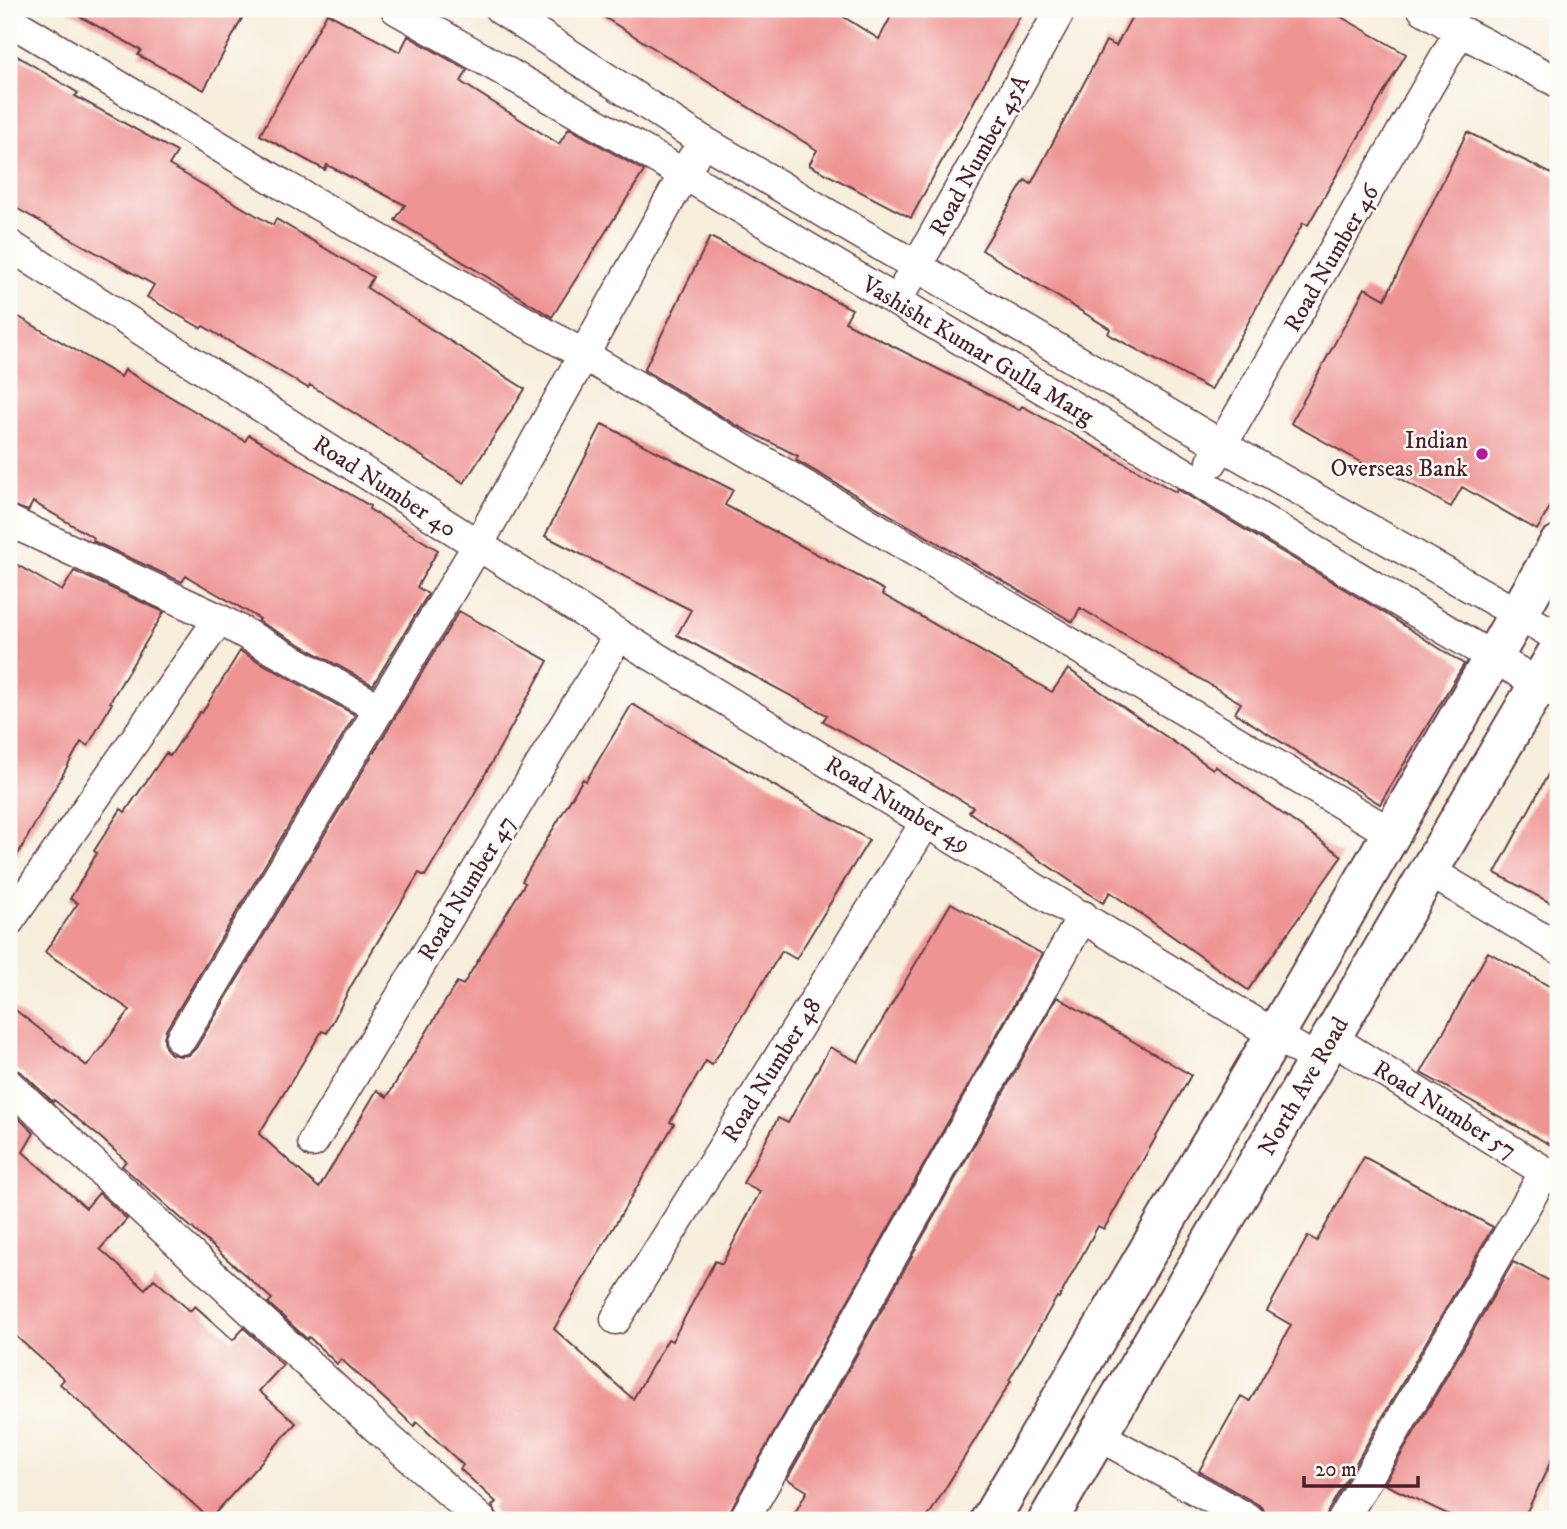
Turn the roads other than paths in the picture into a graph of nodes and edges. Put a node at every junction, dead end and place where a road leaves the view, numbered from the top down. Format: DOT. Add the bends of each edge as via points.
graph roads {
  1 [pos="396,9"];
  2 [pos="1061,9"];
  3 [pos="1423,9"];
  4 [pos="510,11"];
  5 [pos="9,20"];
  6 [pos="1460,31"];
  7 [pos="1558,82"];
  8 [pos="703,141"];
  9 [pos="684,174"];
  10 [pos="9,245"];
  11 [pos="916,266"];
  12 [pos="897,301"];
  13 [pos="584,355"];
  14 [pos="1223,446"];
  15 [pos="1199,482"];
  16 [pos="9,521"];
  17 [pos="478,545"];
  18 [pos="1558,545"];
  19 [pos="1518,613"];
  20 [pos="219,618"];
  21 [pos="619,635"];
  22 [pos="1558,637"];
  23 [pos="1558,651"];
  24 [pos="1492,657"];
  25 [pos="1549,689"];
  26 [pos="380,709"];
  27 [pos="926,822"];
  28 [pos="1391,833"];
  29 [pos="1429,871"];
  30 [pos="1083,916"];
  31 [pos="9,921"];
  32 [pos="1558,948"];
  33 [pos="1276,1033"];
  34 [pos="181,1039"];
  35 [pos="1325,1049"];
  36 [pos="9,1085"];
  37 [pos="313,1142"];
  38 [pos="1552,1176"];
  39 [pos="616,1318"];
  40 [pos="1098,1436"];
  41 [pos="481,1520"];
  42 [pos="744,1520"];
  43 [pos="990,1520"];
  44 [pos="1048,1520"];
  45 [pos="1250,1520"];
  46 [pos="1343,1520"];
  1 -- 9 [label="street, Vashisht Kumar Gulla Marg"];
  2 -- 11 [label="street, Road Number 45A"];
  3 -- 6 [label="street"];
  4 -- 8 [label="street, Vashisht Kumar Gulla Marg"];
  5 -- 13 [label="street" via="285,186"];
  6 -- 7 [label="street"];
  6 -- 14 [label="street, Road Number 46"];
  8 -- 9 [label="street, Road Number 40"];
  8 -- 11 [label="street, Vashisht Kumar Gulla Marg"];
  9 -- 12 [label="street, Vashisht Kumar Gulla Marg"];
  9 -- 13 [label="street, Road Number 40"];
  10 -- 17 [label="street, Road Number 40"];
  11 -- 12 [label="street, Road Number 45A"];
  11 -- 14 [label="street, Vashisht Kumar Gulla Marg"];
  12 -- 15 [label="street, Vashisht Kumar Gulla Marg"];
  13 -- 17 [label="street, Road Number 40"];
  13 -- 28 [label="street"];
  14 -- 15 [label="street, Road Number 46"];
  14 -- 19 [label="street, Vashisht Kumar Gulla Marg"];
  15 -- 24 [label="street, Vashisht Kumar Gulla Marg"];
  16 -- 20 [label="street"];
  17 -- 21 [label="street, Road Number 49"];
  17 -- 26 [label="street"];
  18 -- 19 [label="street"];
  19 -- 22 [label="street, Vashisht Kumar Gulla Marg"];
  19 -- 24 [label="street"];
  20 -- 26 [label="street"];
  20 -- 31 [label="street"];
  21 -- 27 [label="street, Road Number 49"];
  21 -- 37 [label="street, Road Number 47"];
  23 -- 25 [label="street, North Ave Road"];
  24 -- 25 [label="street, Vashisht Kumar Gulla Marg"];
  24 -- 28 [label="street"];
  25 -- 29 [label="street, North Ave Road"];
  26 -- 34 [label="street"];
  27 -- 30 [label="street, Road Number 49"];
  27 -- 39 [label="street, Road Number 48"];
  28 -- 33 [label="street"];
  29 -- 32 [label="street"];
  29 -- 35 [label="street, North Ave Road"];
  30 -- 33 [label="street, Road Number 49"];
  30 -- 42 [label="street"];
  33 -- 35 [label="street, Road Number 49"];
  33 -- 43 [label="street"];
  35 -- 38 [label="street, Road Number 57"];
  35 -- 40 [label="street, North Ave Road"];
  36 -- 41 [label="street"];
  38 -- 46 [label="street"];
  40 -- 44 [label="street, North Ave Road"];
  40 -- 45 [label="street"];
}
